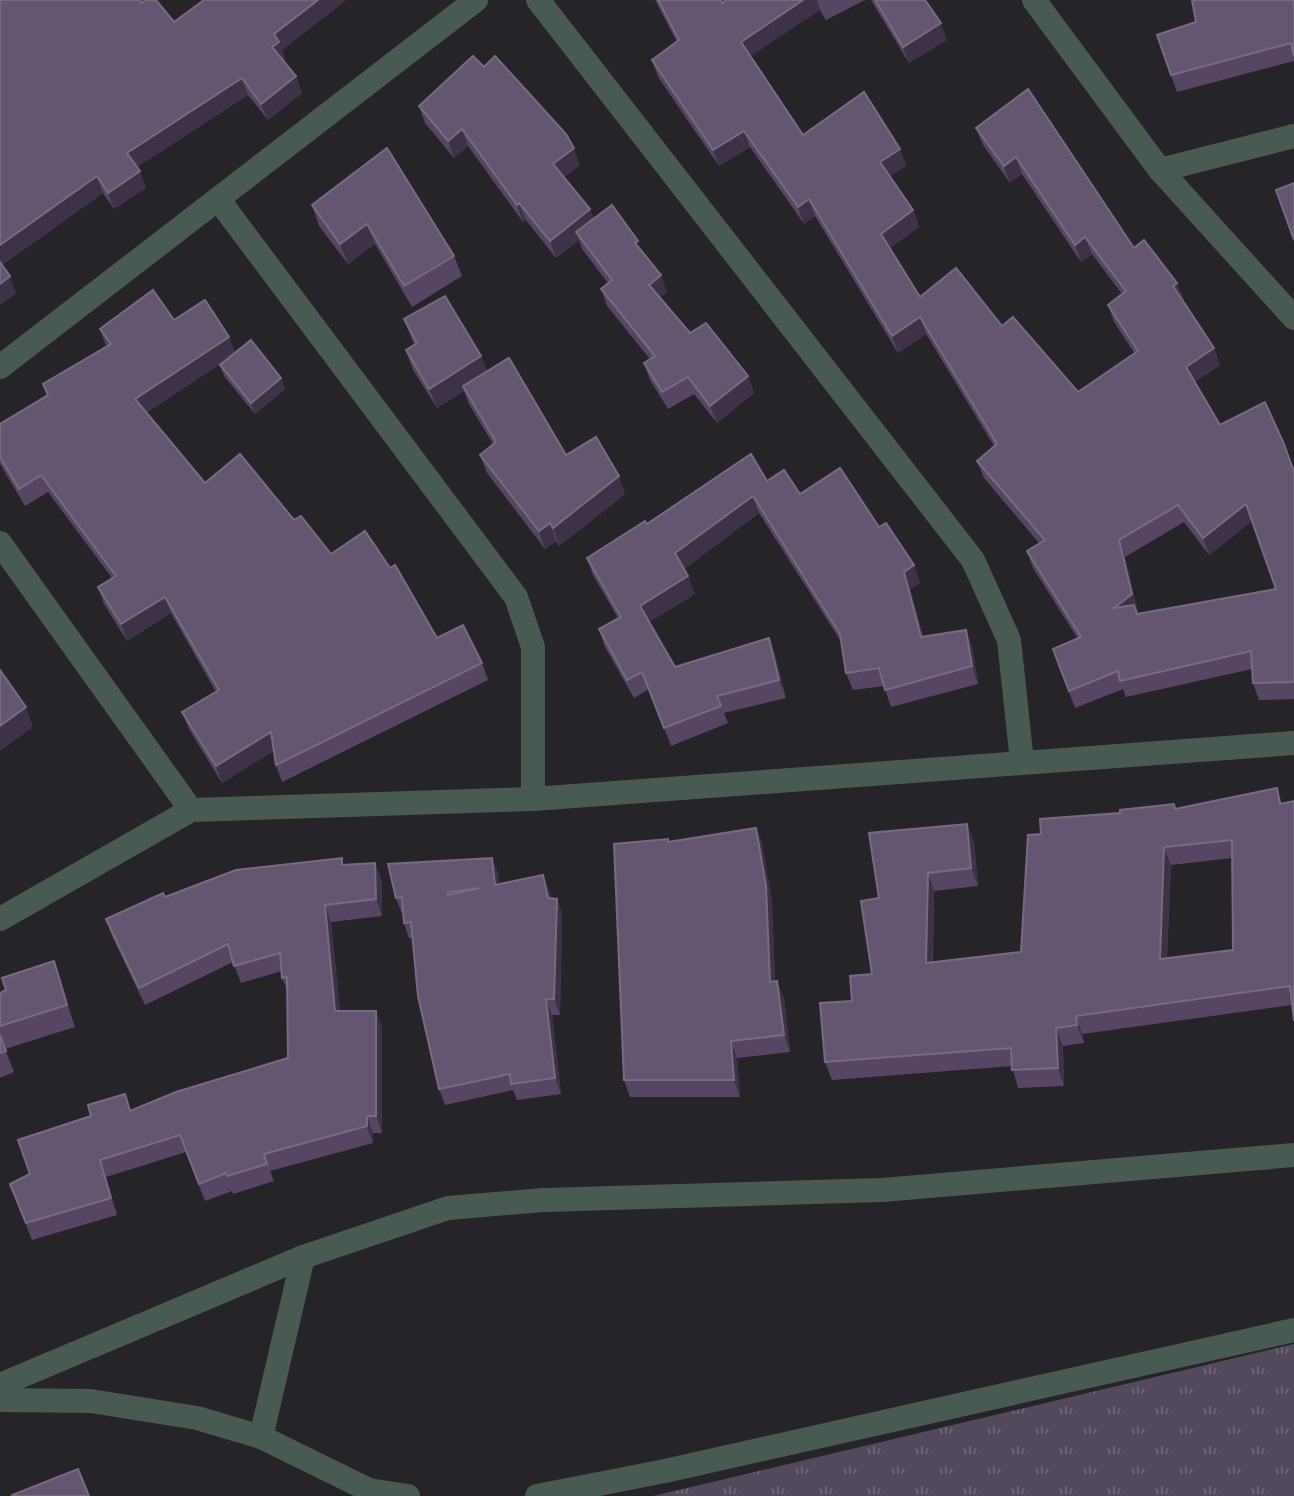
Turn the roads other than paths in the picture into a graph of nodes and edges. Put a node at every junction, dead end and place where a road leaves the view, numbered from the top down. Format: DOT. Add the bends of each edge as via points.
graph roads {
  1 [pos="476,0"];
  2 [pos="538,0"];
  3 [pos="1034,0"];
  4 [pos="1294,136"];
  5 [pos="1160,170"];
  6 [pos="218,199"];
  7 [pos="1294,318"];
  8 [pos="0,367"];
  9 [pos="0,543"];
  10 [pos="1294,743"];
  11 [pos="1022,762"];
  12 [pos="533,799"];
  13 [pos="191,810"];
  14 [pos="0,919"];
  15 [pos="1294,1155"];
  16 [pos="303,1257"];
  17 [pos="1294,1330"];
  18 [pos="0,1385"];
  19 [pos="0,1400"];
  20 [pos="261,1437"];
  21 [pos="359,1493"];
  22 [pos="408,1496"];
  23 [pos="537,1496"];
  1 -- 6 [label="street"];
  2 -- 11 [label="street" via="973,560 1009,640"];
  3 -- 5 [label="street"];
  4 -- 5 [label="street"];
  5 -- 7 [label="street"];
  6 -- 8 [label="street"];
  6 -- 12 [label="street" via="516,597 533,647"];
  9 -- 13 [label="street"];
  10 -- 11 [label="street"];
  11 -- 12 [label="street"];
  12 -- 13 [label="street"];
  13 -- 14 [label="street"];
  15 -- 16 [label="street" via="882,1190 544,1200 448,1208"];
  16 -- 18 [label="street"];
  16 -- 20 [label="street"];
  17 -- 23 [label="street"];
  19 -- 20 [label="street" via="91,1401 197,1418"];
  20 -- 21 [label="street"];
  21 -- 22 [label="street"];
}
